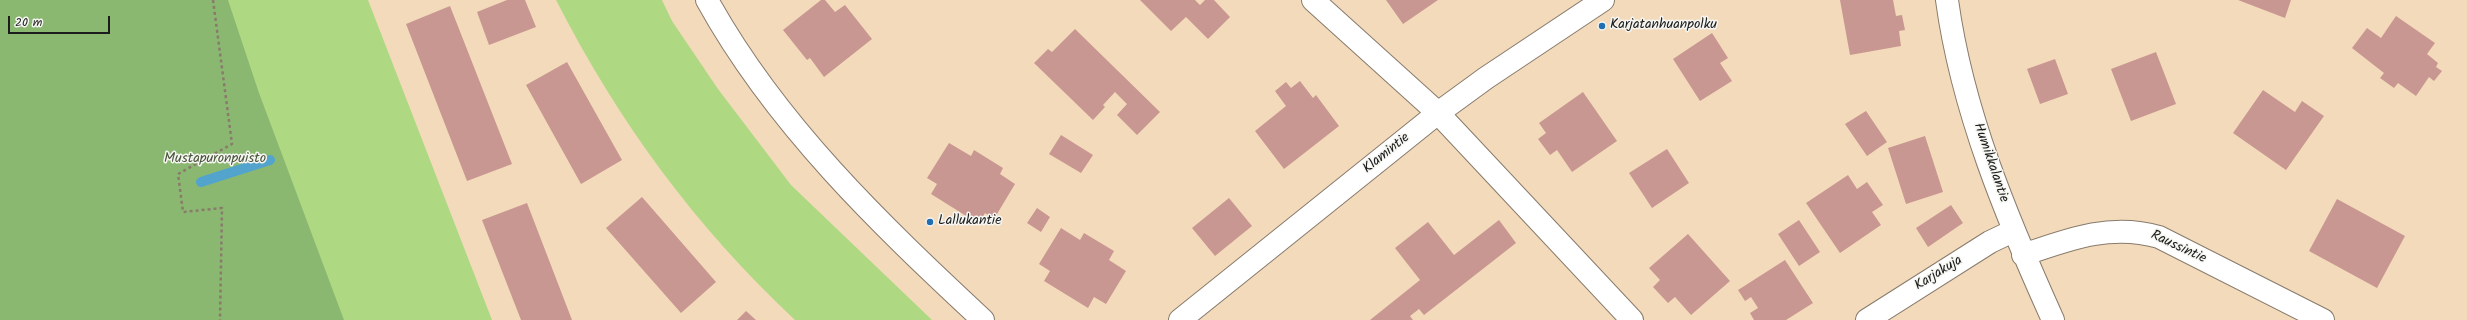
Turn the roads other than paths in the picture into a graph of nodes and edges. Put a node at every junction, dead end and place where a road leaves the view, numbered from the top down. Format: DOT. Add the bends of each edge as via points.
graph roads {
  1 [pos="707,0"];
  2 [pos="1313,0"];
  3 [pos="1603,0"];
  4 [pos="1947,0"];
  5 [pos="1438,113"];
  6 [pos="2013,231"];
  7 [pos="2023,254"];
  8 [pos="983,320"];
  9 [pos="1180,320"];
  10 [pos="1632,320"];
  11 [pos="1867,320"];
  12 [pos="2053,320"];
  13 [pos="2322,320"];
  1 -- 8 [label="street" via="741,56 795,128 858,201"];
  2 -- 5 [label="street"];
  3 -- 5 [label="street, Klamintie"];
  4 -- 6 [label="street, Humikkalantie" via="1959,66 1984,149"];
  5 -- 9 [label="street, Klamintie"];
  5 -- 10 [label="street"];
  6 -- 7 [label="street, Humikkalantie"];
  6 -- 11 [label="street, Karjakuja" via="1990,242"];
  7 -- 12 [label="street, Humikkalantie"];
  7 -- 13 [label="street, Raussintie" via="2098,232 2140,231 2159,236"];
}
